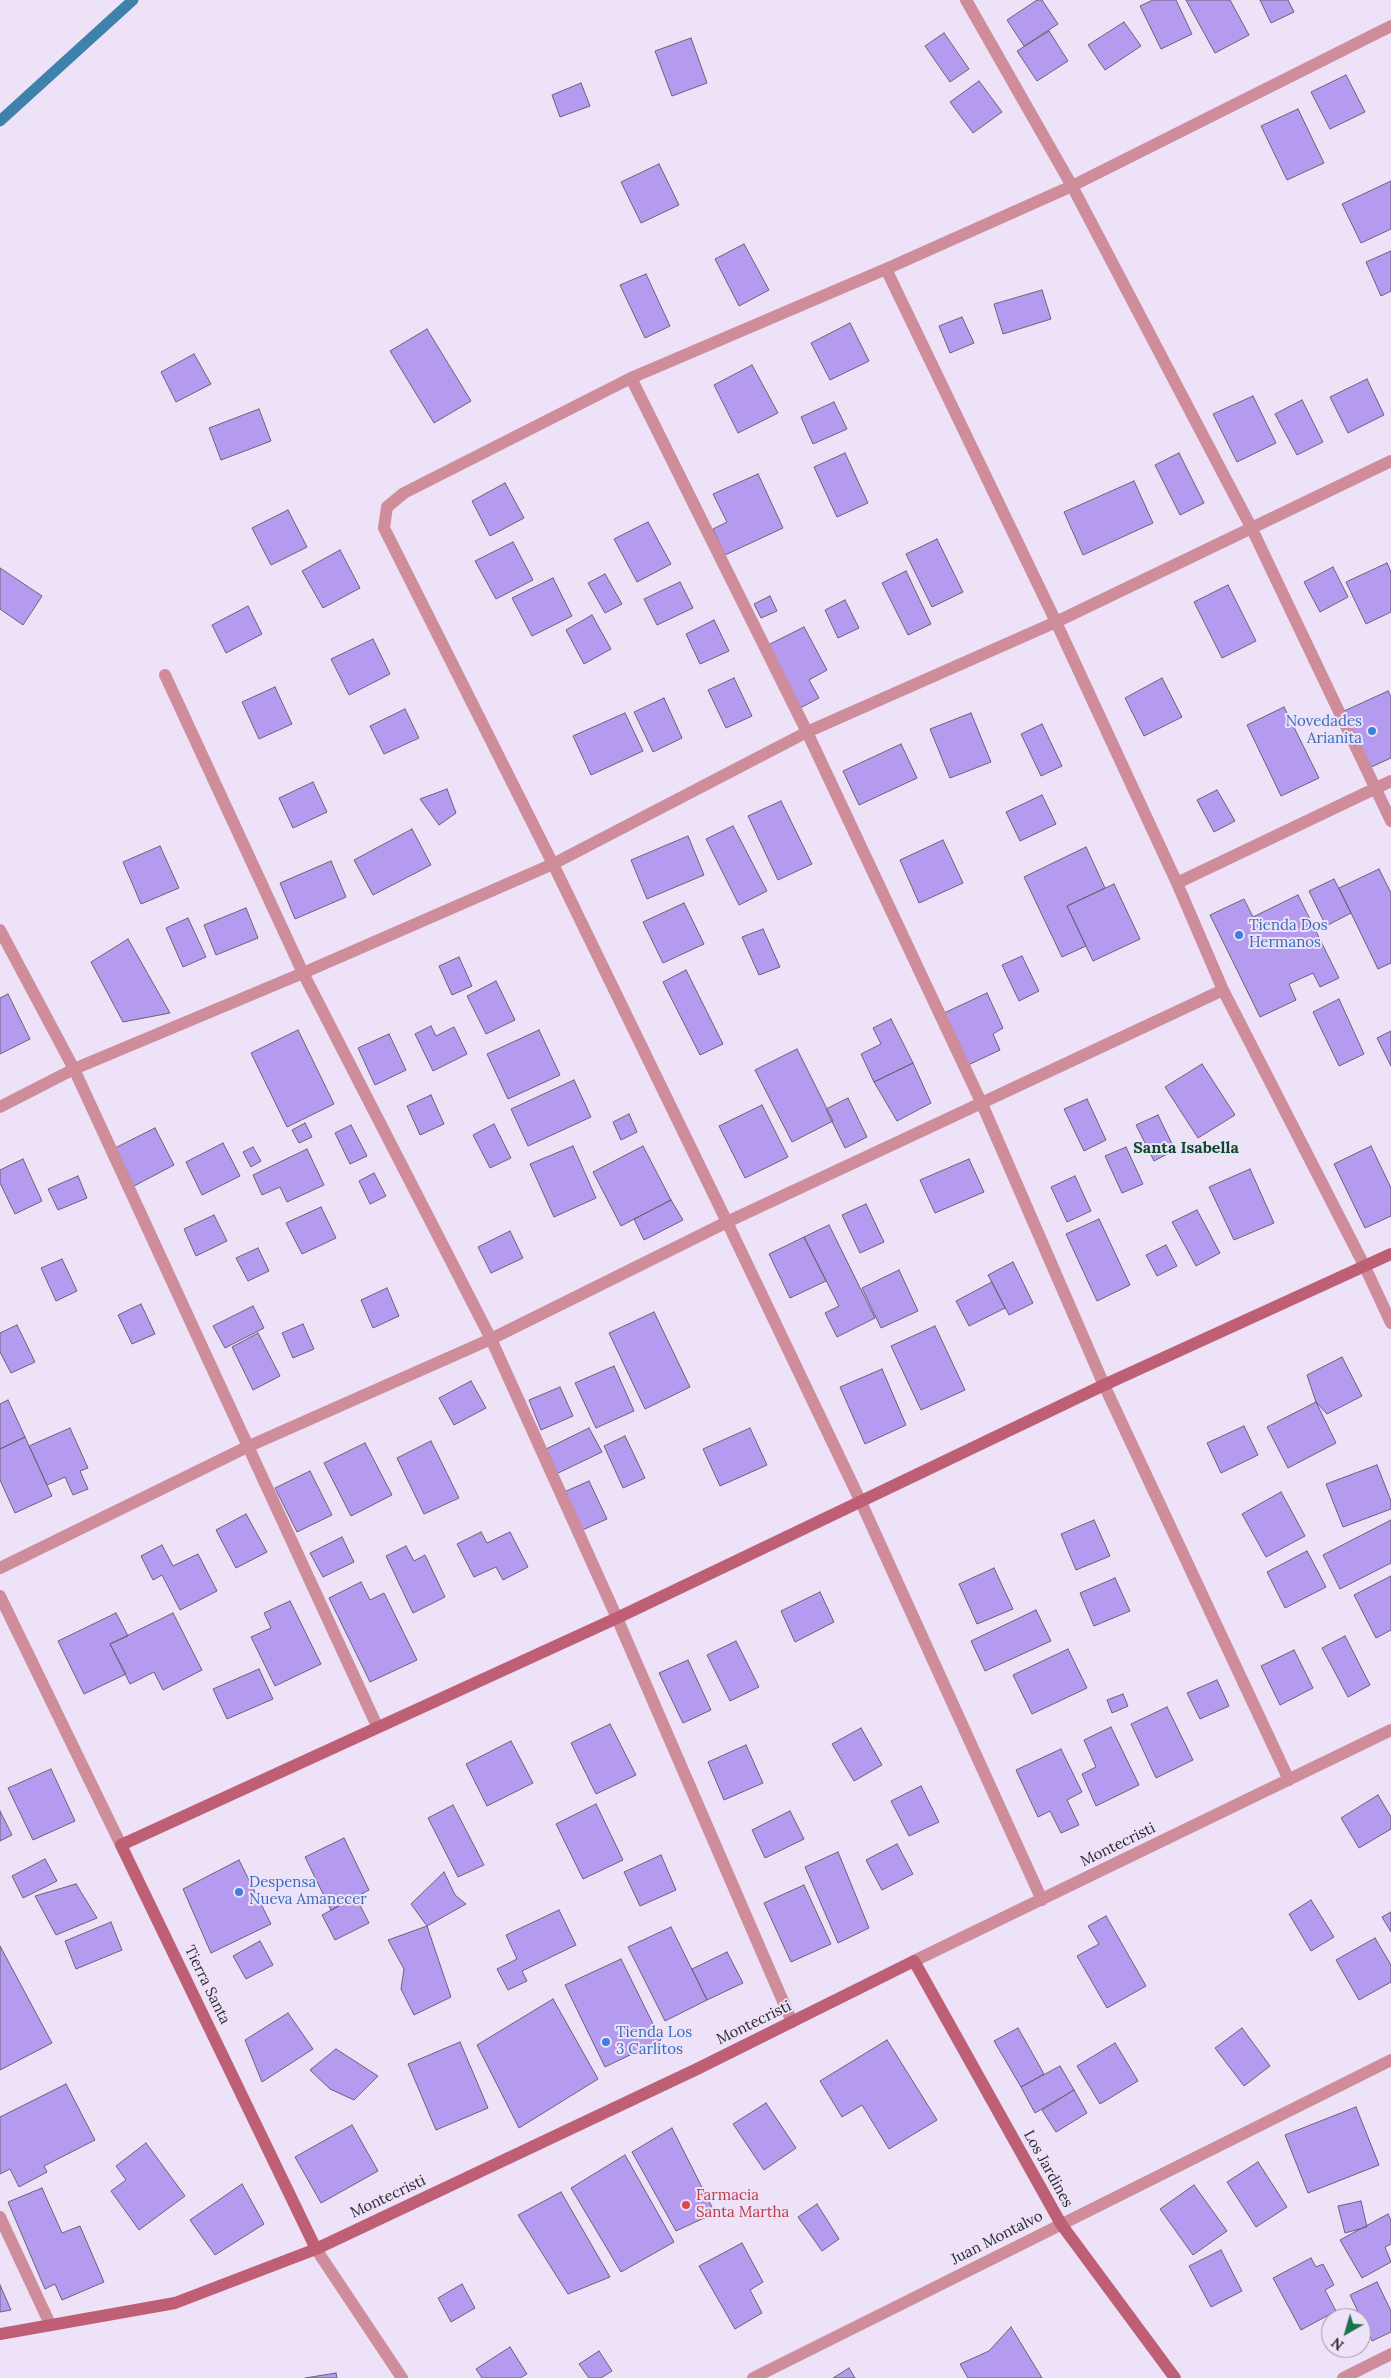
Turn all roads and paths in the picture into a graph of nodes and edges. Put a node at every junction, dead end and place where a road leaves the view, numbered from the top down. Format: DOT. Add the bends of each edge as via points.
graph roads {
  1 [pos="966,0"];
  2 [pos="1391,26"];
  3 [pos="1072,186"];
  4 [pos="886,269"];
  5 [pos="631,378"];
  6 [pos="1391,461"];
  7 [pos="1250,527"];
  8 [pos="1056,622"];
  9 [pos="165,675"];
  10 [pos="807,732"];
  11 [pos="1391,781"];
  12 [pos="1376,789"];
  13 [pos="1391,821"];
  14 [pos="553,864"];
  15 [pos="1177,883"];
  16 [pos="0,930"];
  17 [pos="303,973"];
  18 [pos="1223,990"];
  19 [pos="74,1069"];
  20 [pos="982,1104"];
  21 [pos="0,1106"];
  22 [pos="727,1222"];
  23 [pos="1391,1254"];
  24 [pos="1365,1267"];
  25 [pos="1391,1323"];
  26 [pos="491,1339"];
  27 [pos="1104,1385"];
  28 [pos="247,1447"];
  29 [pos="860,1500"];
  30 [pos="0,1568"];
  31 [pos="0,1596"];
  32 [pos="617,1618"];
  33 [pos="377,1726"];
  34 [pos="1391,1730"];
  35 [pos="1289,1780"];
  36 [pos="121,1845"];
  37 [pos="1042,1900"];
  38 [pos="914,1961"];
  39 [pos="792,2022"];
  40 [pos="1391,2060"];
  41 [pos="0,2217"];
  42 [pos="1061,2224"];
  43 [pos="316,2249"];
  44 [pos="50,2324"];
  45 [pos="0,2334"];
  46 [pos="1391,2354"];
  47 [pos="402,2378"];
  48 [pos="752,2378"];
  49 [pos="1175,2378"];
  50 [pos="1343,2378"];
  1 -- 3 [label="street"];
  2 -- 3 [label="street"];
  3 -- 4 [label="street"];
  3 -- 7 [label="street"];
  4 -- 5 [label="street"];
  4 -- 8 [label="street"];
  5 -- 10 [label="street"];
  5 -- 14 [label="street" via="404,493 387,507 384,528"];
  6 -- 7 [label="street"];
  7 -- 8 [label="street"];
  7 -- 12 [label="street"];
  8 -- 10 [label="street"];
  8 -- 15 [label="street"];
  9 -- 17 [label="street"];
  10 -- 14 [label="street"];
  10 -- 20 [label="street"];
  11 -- 12 [label="street"];
  12 -- 13 [label="street"];
  12 -- 15 [label="street"];
  14 -- 17 [label="street"];
  14 -- 22 [label="street"];
  15 -- 18 [label="street"];
  16 -- 19 [label="street"];
  17 -- 19 [label="street"];
  17 -- 26 [label="street"];
  18 -- 20 [label="street"];
  18 -- 24 [label="street"];
  19 -- 21 [label="street"];
  19 -- 28 [label="street"];
  20 -- 22 [label="street"];
  20 -- 27 [label="street"];
  22 -- 26 [label="street"];
  22 -- 29 [label="street"];
  23 -- 24 [label="street"];
  24 -- 25 [label="street"];
  24 -- 27 [label="street"];
  26 -- 28 [label="street"];
  26 -- 32 [label="street"];
  27 -- 29 [label="street"];
  27 -- 35 [label="street"];
  28 -- 30 [label="street"];
  28 -- 33 [label="street"];
  29 -- 32 [label="street"];
  29 -- 37 [label="street"];
  31 -- 36 [label="street, Tierra Santa"];
  32 -- 33 [label="street"];
  32 -- 39 [label="street"];
  33 -- 36 [label="street"];
  34 -- 35 [label="street, Montecristi"];
  35 -- 37 [label="street, Montecristi"];
  36 -- 43 [label="street, Tierra Santa"];
  37 -- 38 [label="street, Montecristi"];
  38 -- 39 [label="street, Montecristi"];
  38 -- 42 [label="street, Los Jardines"];
  39 -- 43 [label="street, Montecristi"];
  40 -- 42 [label="street, Juan Montalvo"];
  41 -- 44 [label="street"];
  42 -- 48 [label="street, Juan Montalvo"];
  42 -- 49 [label="street, Los Jardines"];
  43 -- 44 [label="street, Montecristi" via="175,2303"];
  43 -- 47 [label="street, Tierra Santa"];
  44 -- 45 [label="street, Montecristi"];
  46 -- 50 [label="street"];
}
